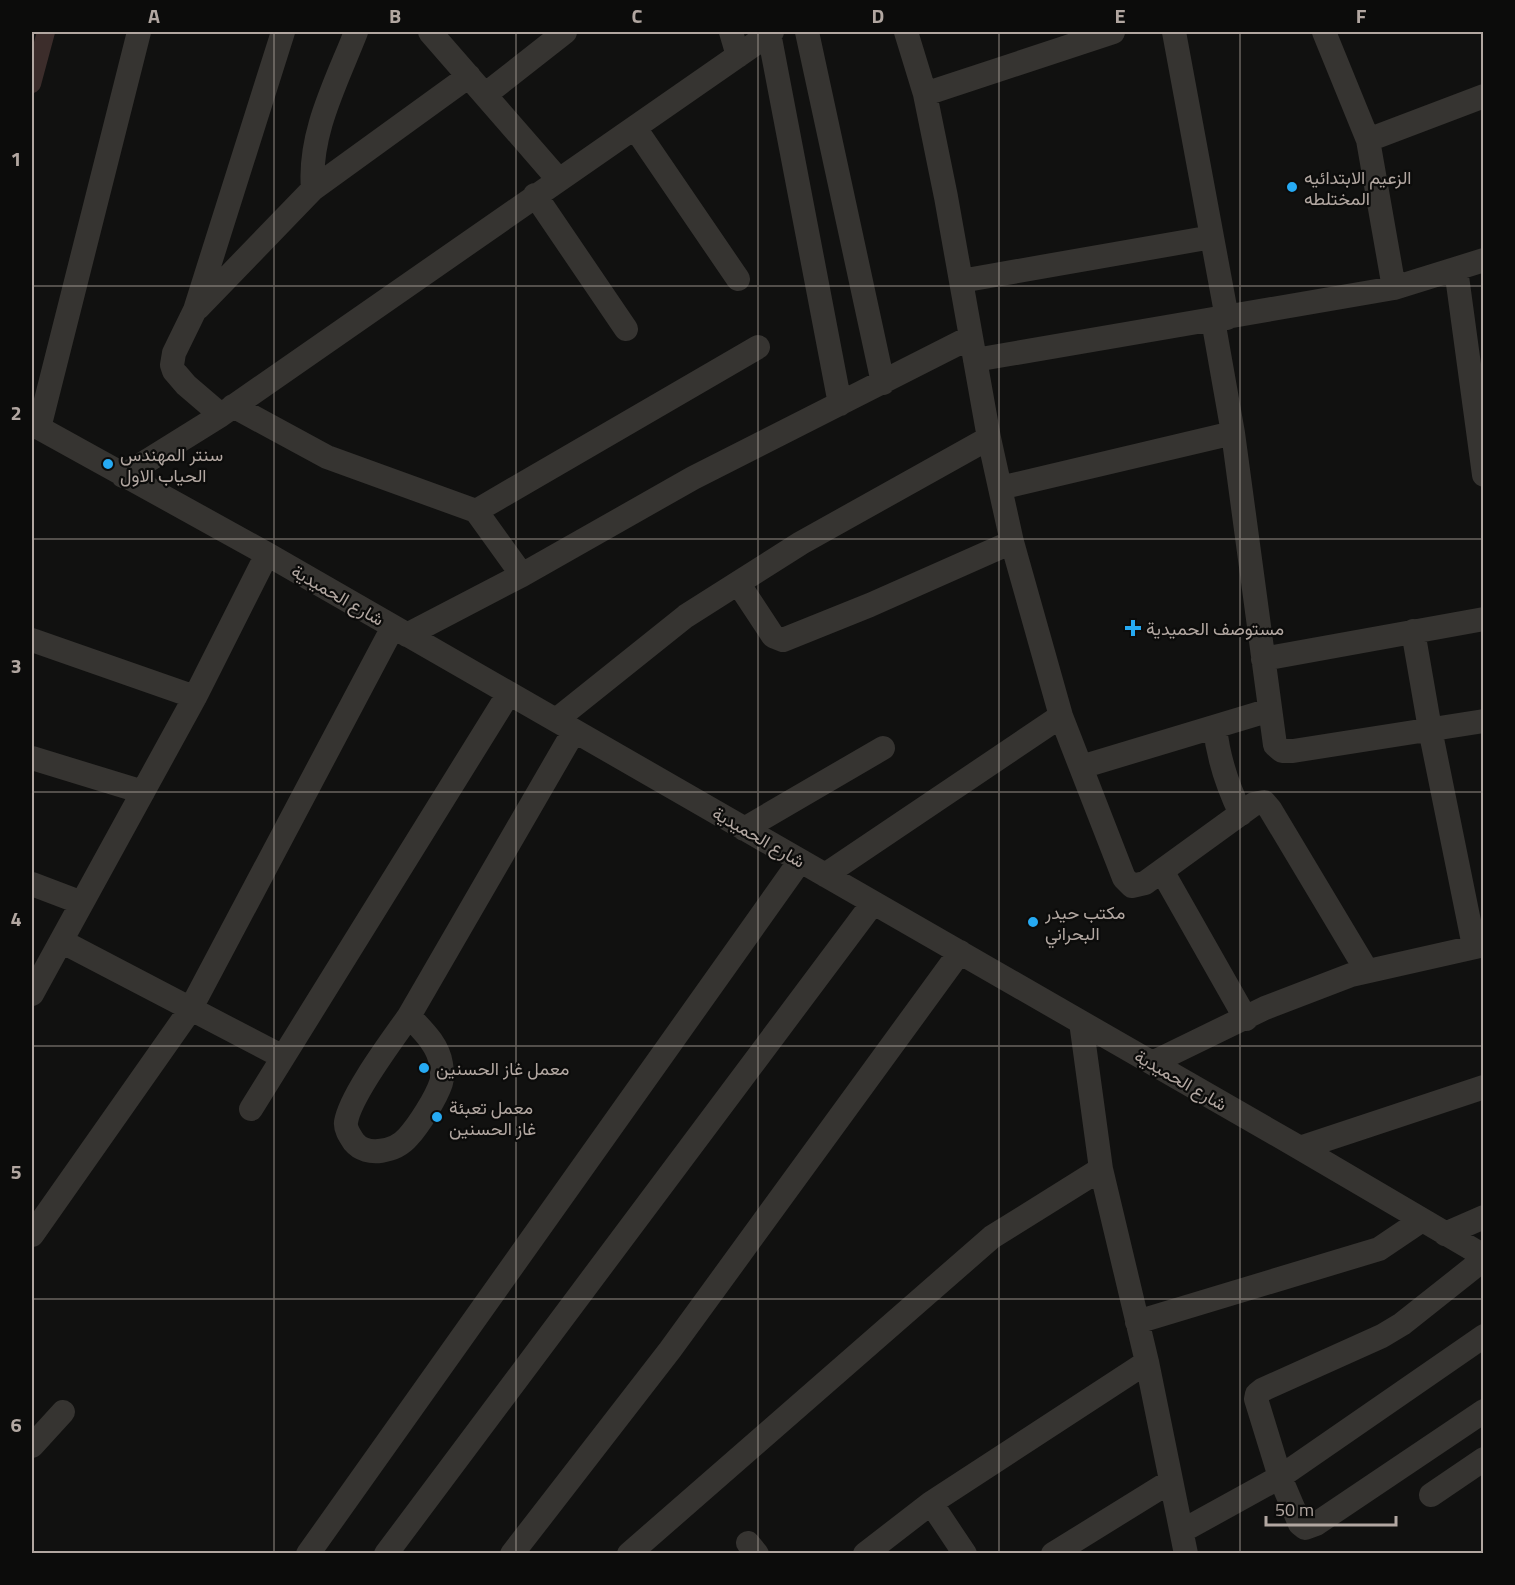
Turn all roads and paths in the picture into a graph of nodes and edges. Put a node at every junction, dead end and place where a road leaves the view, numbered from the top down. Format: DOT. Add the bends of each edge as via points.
graph roads {
  1 [pos="139,32"];
  2 [pos="283,32"];
  3 [pos="356,32"];
  4 [pos="430,32"];
  5 [pos="565,32"];
  6 [pos="731,32"];
  7 [pos="770,32"];
  8 [pos="807,32"];
  9 [pos="906,32"];
  10 [pos="1113,32"];
  11 [pos="1174,32"];
  12 [pos="1324,32"];
  13 [pos="738,56"];
  14 [pos="469,76"];
  15 [pos="486,94"];
  16 [pos="925,94"];
  17 [pos="1484,96"];
  18 [pos="634,128"];
  19 [pos="1368,141"];
  20 [pos="558,179"];
  21 [pos="313,189"];
  22 [pos="535,195"];
  23 [pos="1212,237"];
  24 [pos="1484,261"];
  25 [pos="1456,269"];
  26 [pos="738,279"];
  27 [pos="961,281"];
  28 [pos="1394,288"];
  29 [pos="195,310"];
  30 [pos="1220,319"];
  31 [pos="626,329"];
  32 [pos="758,346"];
  33 [pos="973,349"];
  34 [pos="883,383"];
  35 [pos="840,404"];
  36 [pos="227,410"];
  37 [pos="35,426"];
  38 [pos="1233,433"];
  39 [pos="989,438"];
  40 [pos="1484,475"];
  41 [pos="123,476"];
  42 [pos="1000,488"];
  43 [pos="476,511"];
  44 [pos="1012,542"];
  45 [pos="267,555"];
  46 [pos="522,575"];
  47 [pos="738,583"];
  48 [pos="1484,619"];
  49 [pos="400,631"];
  50 [pos="1413,631"];
  51 [pos="32,640"];
  52 [pos="1263,659"];
  53 [pos="509,693"];
  54 [pos="195,697"];
  55 [pos="1270,710"];
  56 [pos="1060,716"];
  57 [pos="1484,721"];
  58 [pos="565,726"];
  59 [pos="1215,727"];
  60 [pos="1430,729"];
  61 [pos="883,748"];
  62 [pos="32,758"];
  63 [pos="1082,767"];
  64 [pos="143,792"];
  65 [pos="1241,814"];
  66 [pos="744,829"];
  67 [pos="800,861"];
  68 [pos="1162,871"];
  69 [pos="825,875"];
  70 [pos="32,884"];
  71 [pos="82,903"];
  72 [pos="873,903"];
  73 [pos="61,941"];
  74 [pos="1479,945"];
  75 [pos="960,952"];
  76 [pos="1367,971"];
  77 [pos="32,994"];
  78 [pos="190,1010"];
  79 [pos="409,1016"];
  80 [pos="1246,1019"];
  81 [pos="1081,1022"];
  82 [pos="283,1057"];
  83 [pos="1152,1063"];
  84 [pos="1484,1087"];
  85 [pos="251,1109"];
  86 [pos="1300,1148"];
  87 [pos="1101,1169"];
  88 [pos="1484,1217"];
  89 [pos="1422,1220"];
  90 [pos="1445,1234"];
  91 [pos="32,1235"];
  92 [pos="1484,1258"];
  93 [pos="1137,1322"];
  94 [pos="1484,1336"];
  95 [pos="1147,1362"];
  96 [pos="63,1412"];
  97 [pos="1484,1412"];
  98 [pos="32,1446"];
  99 [pos="1484,1459"];
  100 [pos="1280,1477"];
  101 [pos="1171,1481"];
  102 [pos="1431,1496"];
  103 [pos="931,1503"];
  104 [pos="1184,1542"];
  105 [pos="308,1554"];
  106 [pos="386,1554"];
  107 [pos="512,1554"];
  108 [pos="629,1554"];
  109 [pos="865,1554"];
  110 [pos="965,1554"];
  111 [pos="1053,1554"];
  1 -- 37 [label="street"];
  2 -- 29 [label="street"];
  3 -- 21 [label="street" via="322,118 313,159"];
  4 -- 14 [label="street"];
  5 -- 15 [label="street"];
  6 -- 13 [label="street"];
  7 -- 13 [label="street"];
  7 -- 35 [label="street"];
  8 -- 34 [label="street"];
  9 -- 16 [label="street"];
  10 -- 16 [label="street"];
  11 -- 23 [label="street"];
  12 -- 19 [label="street"];
  13 -- 18 [label="street"];
  14 -- 15 [label="street"];
  14 -- 21 [label="street"];
  15 -- 20 [label="street"];
  16 -- 27 [label="street"];
  17 -- 19 [label="street"];
  18 -- 20 [label="street"];
  18 -- 26 [label="street"];
  19 -- 28 [label="street"];
  20 -- 22 [label="street"];
  21 -- 29 [label="street"];
  22 -- 31 [label="street"];
  22 -- 36 [label="street"];
  23 -- 27 [label="street"];
  23 -- 30 [label="street"];
  24 -- 25 [label="street"];
  25 -- 28 [label="street"];
  25 -- 40 [label="street"];
  27 -- 33 [label="street"];
  28 -- 30 [label="street"];
  29 -- 36 [label="street" via="172,365 186,385"];
  30 -- 33 [label="street"];
  30 -- 38 [label="street"];
  32 -- 43 [label="street"];
  33 -- 34 [label="street"];
  33 -- 39 [label="street"];
  34 -- 35 [label="street"];
  35 -- 46 [label="street" via="693,478"];
  36 -- 41 [label="street"];
  36 -- 43 [label="street" via="327,457"];
  37 -- 41 [label="street, شارع الحميدية"];
  38 -- 42 [label="street"];
  38 -- 52 [label="street"];
  39 -- 42 [label="street"];
  39 -- 47 [label="street" via="801,543"];
  41 -- 45 [label="street, شارع الحميدية"];
  42 -- 44 [label="street"];
  43 -- 46 [label="street"];
  44 -- 47 [label="street" via="783,640 774,636"];
  44 -- 56 [label="street"];
  45 -- 49 [label="street, شارع الحميدية"];
  45 -- 54 [label="street"];
  46 -- 49 [label="street"];
  47 -- 58 [label="street" via="686,616"];
  48 -- 50 [label="street"];
  49 -- 53 [label="street, شارع الحميدية"];
  49 -- 78 [label="street"];
  50 -- 52 [label="street"];
  50 -- 60 [label="street"];
  51 -- 54 [label="street"];
  52 -- 55 [label="street"];
  53 -- 58 [label="street, شارع الحميدية"];
  53 -- 82 [label="street"];
  54 -- 64 [label="street"];
  55 -- 59 [label="street"];
  55 -- 60 [label="street" via="1275,745 1293,752"];
  56 -- 63 [label="street"];
  56 -- 69 [label="street"];
  57 -- 60 [label="street"];
  58 -- 66 [label="street, شارع الحميدية"];
  58 -- 79 [label="street"];
  59 -- 63 [label="street"];
  59 -- 65 [label="street" via="1223,772"];
  60 -- 74 [label="street"];
  61 -- 66 [label="street"];
  62 -- 64 [label="street"];
  63 -- 68 [label="street" via="1124,878 1132,886 1145,883"];
  64 -- 71 [label="street"];
  65 -- 68 [label="street"];
  65 -- 76 [label="street" via="1264,802 1270,809"];
  66 -- 67 [label="street, شارع الحميدية"];
  67 -- 69 [label="street, شارع الحميدية"];
  67 -- 105 [label="street"];
  68 -- 80 [label="street"];
  69 -- 72 [label="street, شارع الحميدية"];
  70 -- 71 [label="street"];
  71 -- 73 [label="street"];
  72 -- 75 [label="street, شارع الحميدية"];
  72 -- 106 [label="street"];
  73 -- 77 [label="street"];
  73 -- 78 [label="street"];
  74 -- 76 [label="street"];
  75 -- 81 [label="street, شارع الحميدية"];
  75 -- 107 [label="street" via="670,1350"];
  76 -- 80 [label="street"];
  78 -- 82 [label="street"];
  78 -- 91 [label="street"];
  79 -- 79 [label="street" via="350,1108 345,1124 349,1135 357,1146 367,1150 376,1152 407,1138 442,1080 435,1045"];
  80 -- 83 [label="street"];
  81 -- 83 [label="street, شارع الحميدية"];
  81 -- 87 [label="street"];
  82 -- 85 [label="street"];
  83 -- 86 [label="street, شارع الحميدية"];
  84 -- 86 [label="street"];
  86 -- 89 [label="street, شارع الحميدية"];
  87 -- 93 [label="street"];
  87 -- 108 [label="street" via="992,1237"];
  88 -- 90 [label="street"];
  89 -- 90 [label="street, شارع الحميدية"];
  89 -- 93 [label="street" via="1379,1249"];
  90 -- 92 [label="street, شارع الحميدية"];
  92 -- 100 [label="street" via="1382,1336 1257,1394"];
  93 -- 95 [label="street"];
  94 -- 100 [label="street"];
  95 -- 101 [label="street"];
  95 -- 103 [label="street"];
  96 -- 98 [label="street"];
  97 -- 100 [label="street" via="1326,1518 1305,1528"];
  99 -- 102 [label="street"];
  100 -- 104 [label="street"];
  101 -- 104 [label="street"];
  101 -- 111 [label="street"];
  103 -- 109 [label="street"];
  103 -- 110 [label="street"];
}
